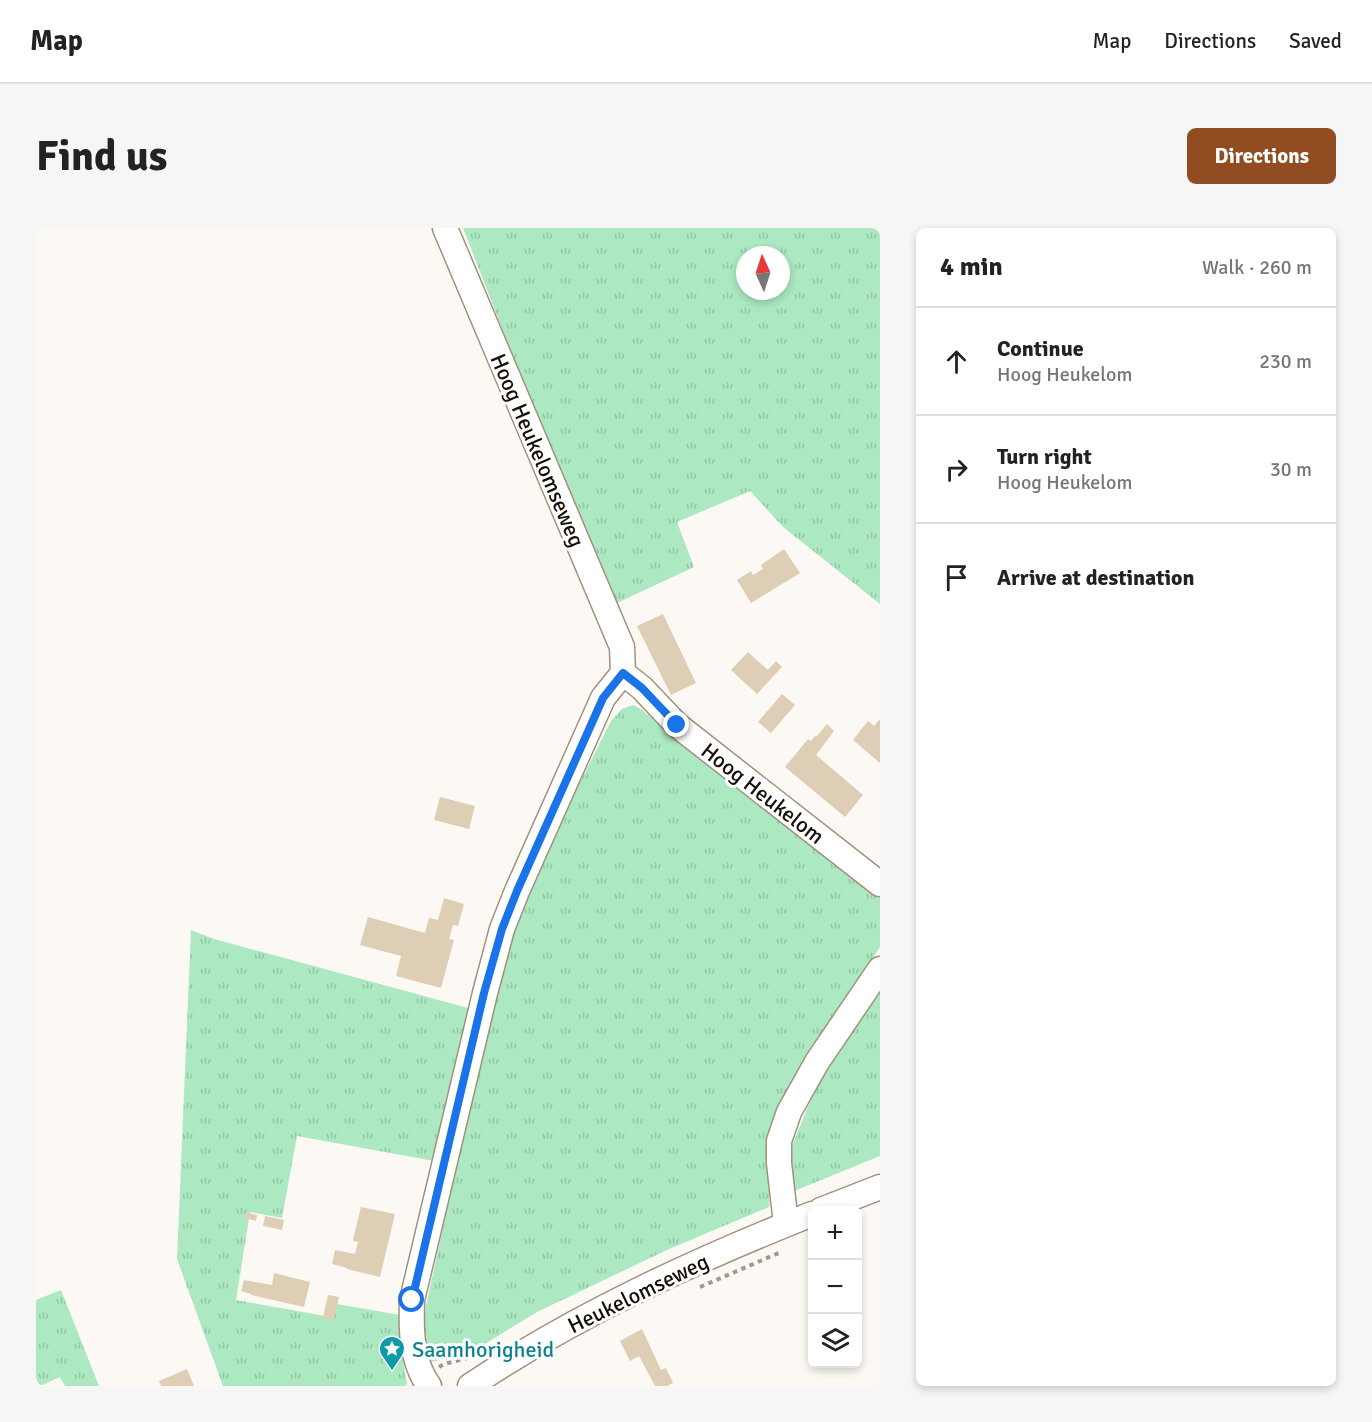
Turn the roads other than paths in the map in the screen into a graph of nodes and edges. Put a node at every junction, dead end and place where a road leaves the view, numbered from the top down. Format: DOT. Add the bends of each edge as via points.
graph roads {
  1 [pos="445,228"];
  2 [pos="623,673"];
  3 [pos="880,884"];
  4 [pos="880,969"];
  5 [pos="880,1187"];
  6 [pos="831,1206"];
  7 [pos="808,1216"];
  8 [pos="786,1224"];
  9 [pos="429,1386"];
  10 [pos="470,1386"];
  1 -- 2 [label="street, Hoog Heukelomseweg" via="622,647"];
  2 -- 3 [label="street, Hoog Heukelom" via="677,725"];
  2 -- 9 [label="street" via="603,698 517,891 484,993 412,1300 417,1364"];
  4 -- 8 [label="street" via="817,1062 789,1112 779,1141"];
  5 -- 6 [label="street"];
  7 -- 8 [label="street, Heukelomseweg"];
  8 -- 10 [label="street, Heukelomseweg" via="582,1318"];
}
